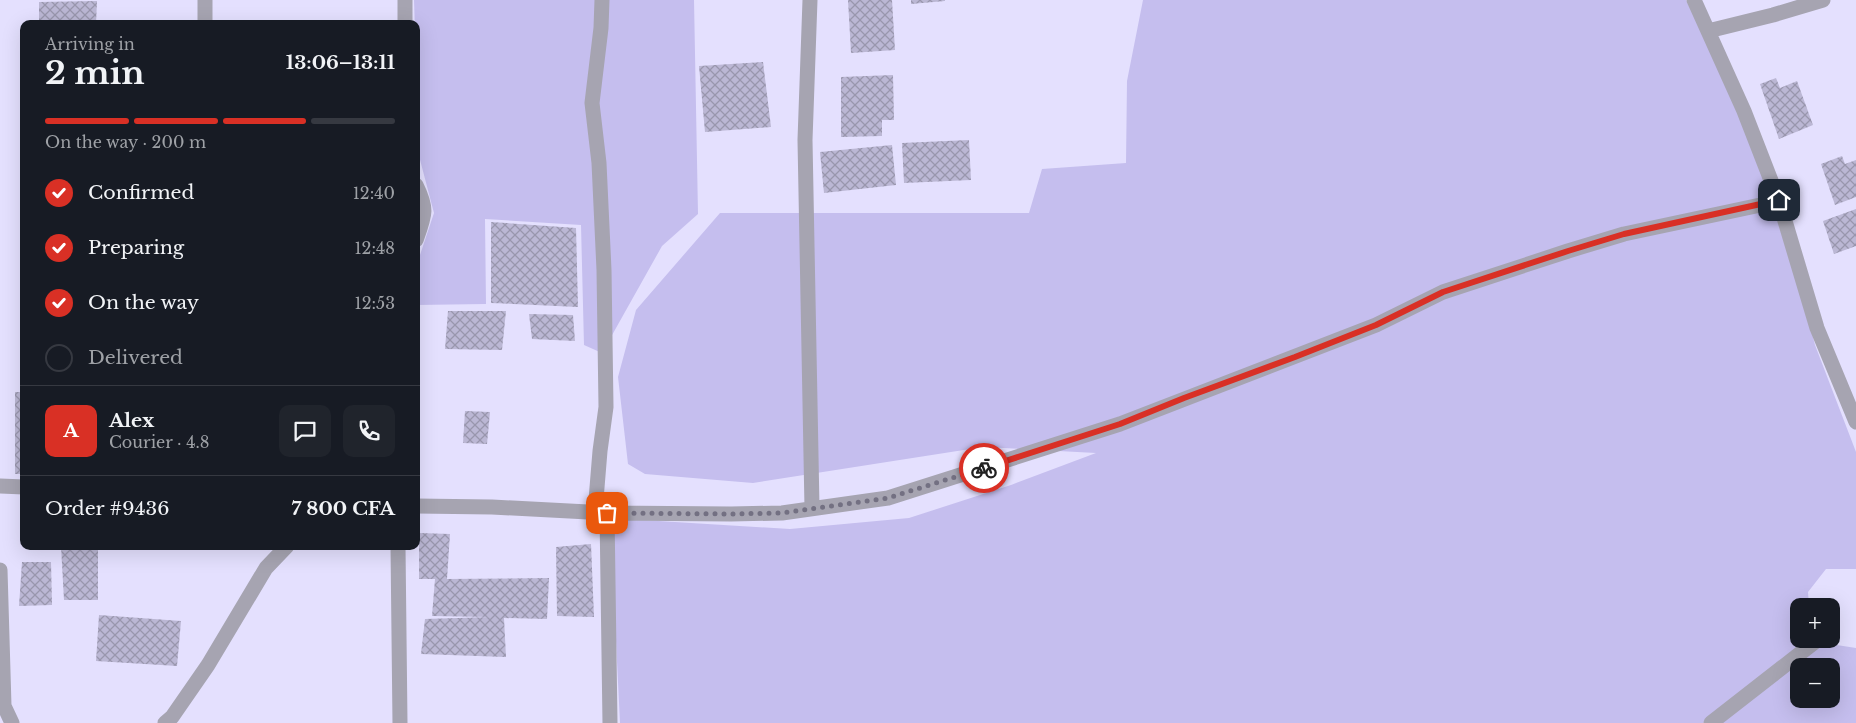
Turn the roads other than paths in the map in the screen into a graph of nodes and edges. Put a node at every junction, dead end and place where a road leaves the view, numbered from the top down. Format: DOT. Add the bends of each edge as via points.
graph roads {
  1 [pos="205,0"];
  2 [pos="405,0"];
  3 [pos="602,0"];
  4 [pos="810,0"];
  5 [pos="1694,0"];
  6 [pos="1823,0"];
  7 [pos="205,20"];
  8 [pos="406,20"];
  9 [pos="1708,30"];
  10 [pos="420,194"];
  11 [pos="1779,200"];
  12 [pos="420,230"];
  13 [pos="1856,422"];
  14 [pos="0,486"];
  15 [pos="20,487"];
  16 [pos="420,506"];
  17 [pos="812,508"];
  18 [pos="601,513"];
  19 [pos="283,550"];
  20 [pos="398,550"];
  21 [pos="0,570"];
  22 [pos="1807,648"];
  23 [pos="12,723"];
  24 [pos="165,723"];
  25 [pos="400,723"];
  26 [pos="610,723"];
  27 [pos="1711,723"];
  1 -- 7 [label="street"];
  2 -- 8 [label="street"];
  3 -- 18 [label="street" via="592,103 604,270 606,399"];
  4 -- 17 [label="street" via="805,140"];
  5 -- 9 [label="street"];
  6 -- 9 [label="street"];
  9 -- 11 [label="street"];
  10 -- 12 [label="street" via="424,202 424,219"];
  11 -- 13 [label="street" via="1817,328"];
  11 -- 17 [label="street" via="1624,234 1568,251 1443,292 1376,325 1120,424 888,498"];
  14 -- 15 [label="street"];
  16 -- 18 [label="street"];
  17 -- 18 [label="street" via="782,513"];
  18 -- 26 [label="street"];
  19 -- 24 [label="street" via="266,568 208,665"];
  20 -- 25 [label="street"];
  21 -- 23 [label="street" via="4,706"];
  22 -- 27 [label="street"];
}
